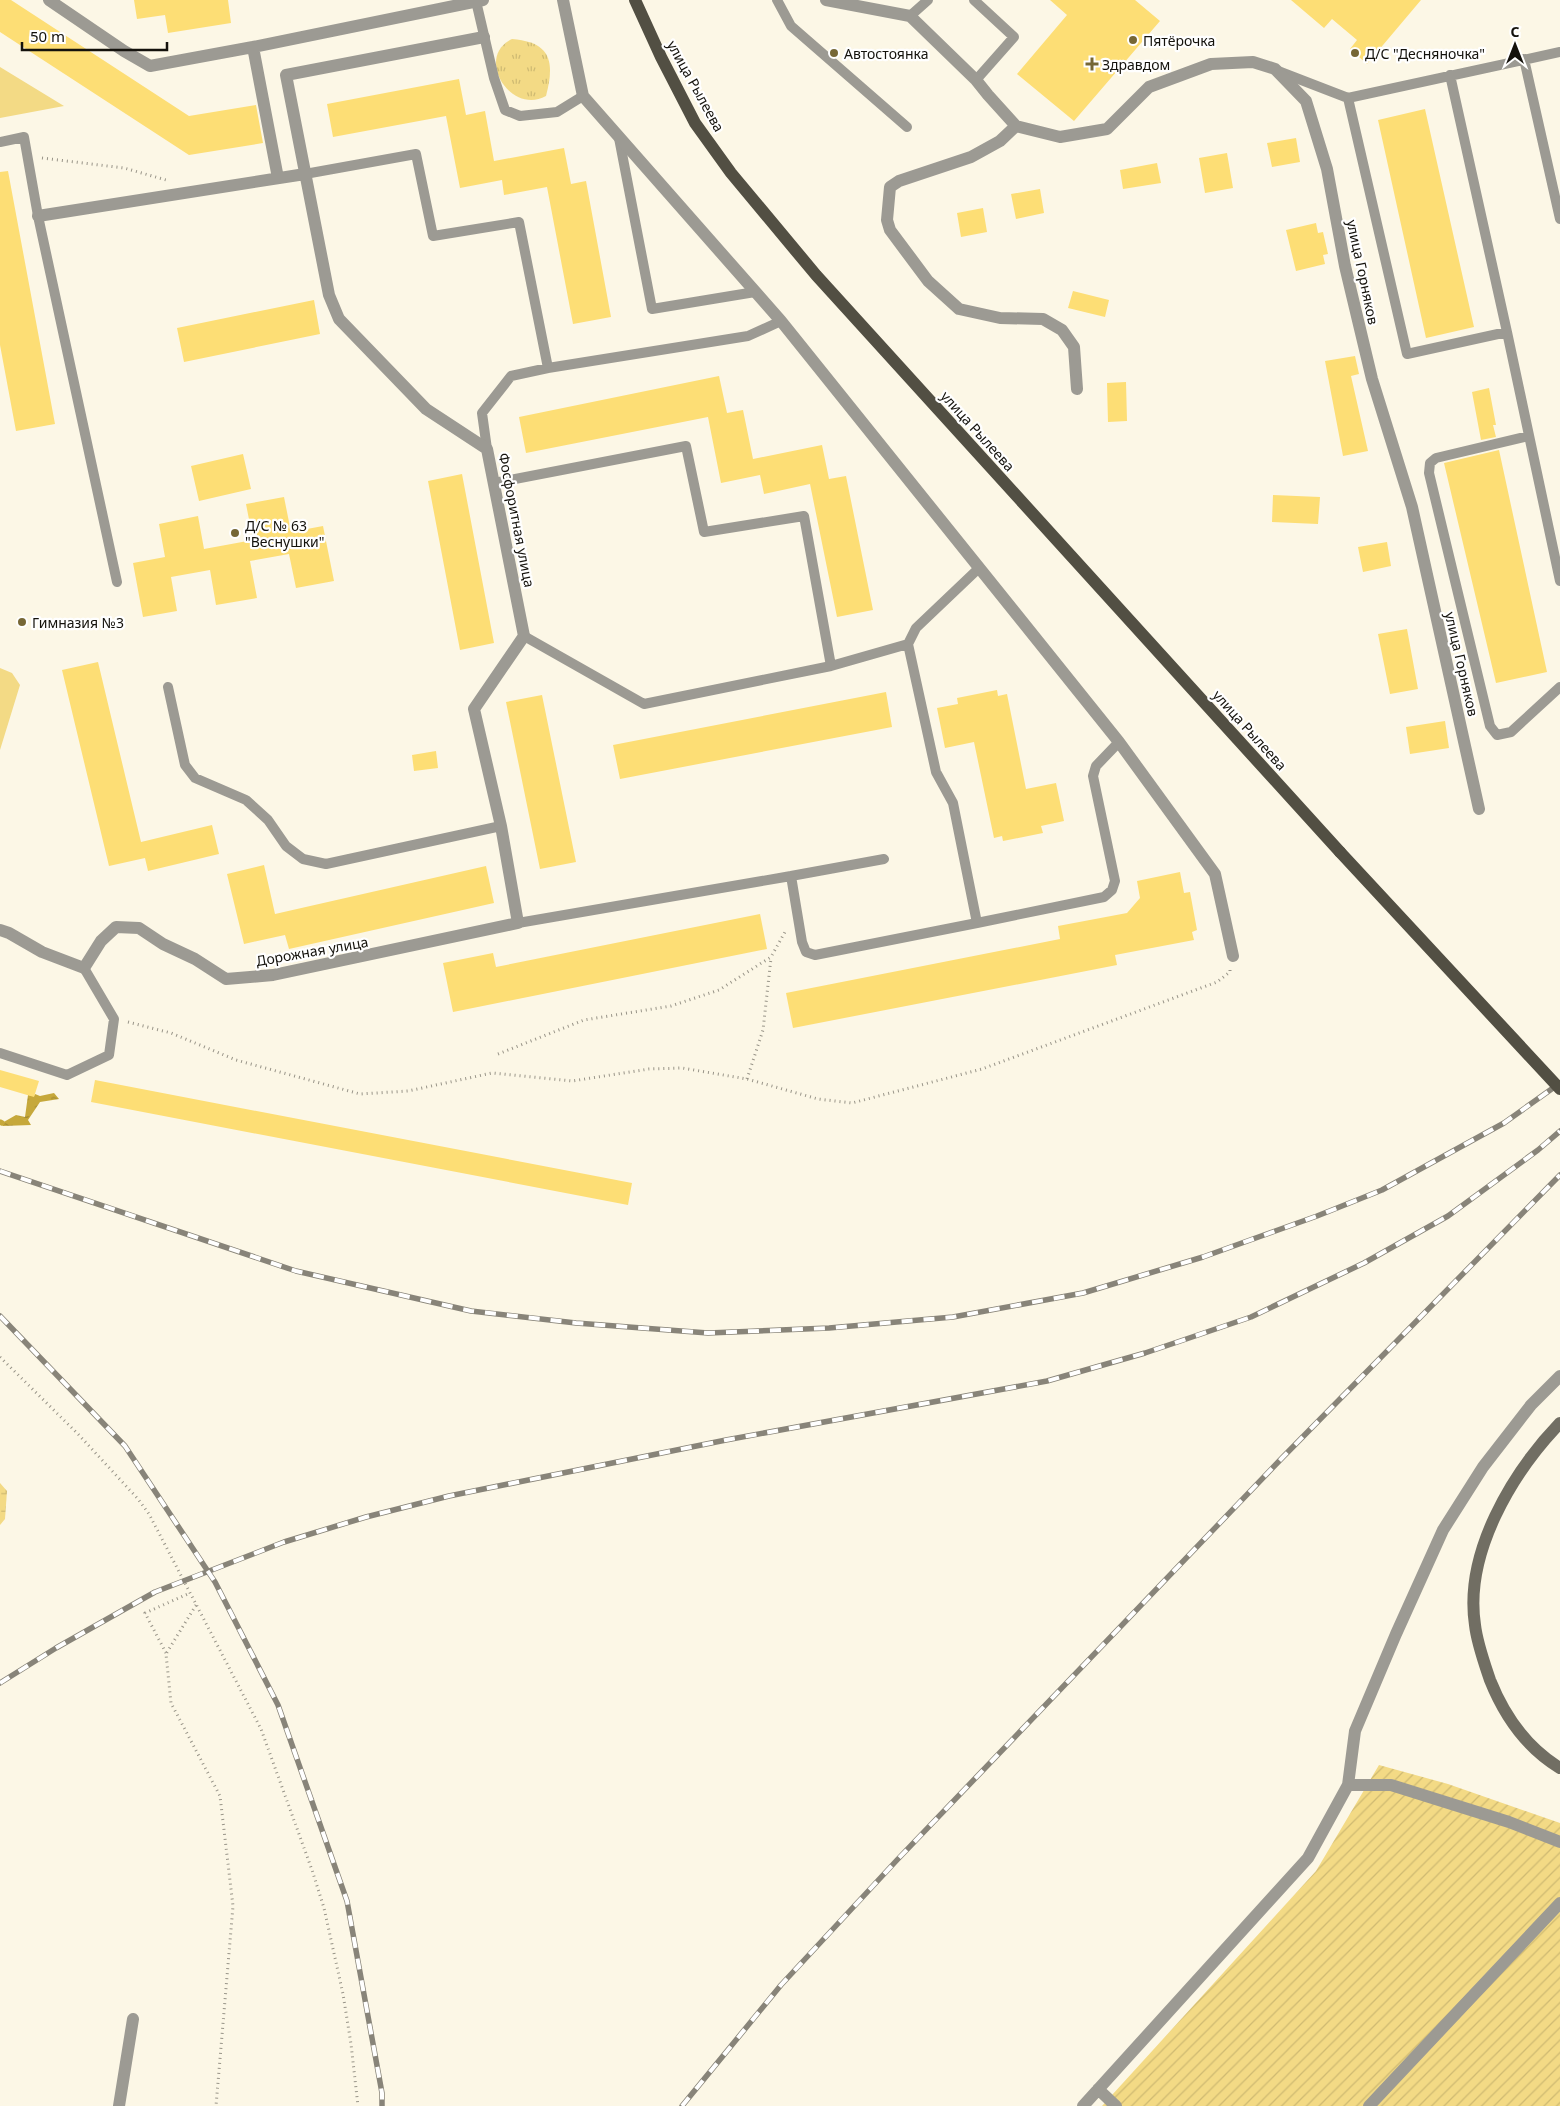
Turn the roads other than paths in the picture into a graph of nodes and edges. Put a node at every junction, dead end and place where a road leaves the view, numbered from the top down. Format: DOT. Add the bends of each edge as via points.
graph roads {
  1 [pos="49,0"];
  2 [pos="562,0"];
  3 [pos="635,0"];
  4 [pos="778,0"];
  5 [pos="826,0"];
  6 [pos="928,0"];
  7 [pos="974,0"];
  8 [pos="480,1"];
  9 [pos="910,16"];
  10 [pos="484,37"];
  11 [pos="253,47"];
  12 [pos="1560,52"];
  13 [pos="1524,59"];
  14 [pos="1275,69"];
  15 [pos="1450,75"];
  16 [pos="976,80"];
  17 [pos="583,96"];
  18 [pos="1348,98"];
  19 [pos="1016,126"];
  20 [pos="907,127"];
  21 [pos="619,138"];
  22 [pos="0,142"];
  23 [pos="305,174"];
  24 [pos="278,178"];
  25 [pos="38,216"];
  26 [pos="1560,219"];
  27 [pos="755,292"];
  28 [pos="780,321"];
  29 [pos="1507,332"];
  30 [pos="548,368"];
  31 [pos="1077,390"];
  32 [pos="1529,436"];
  33 [pos="487,449"];
  34 [pos="494,483"];
  35 [pos="978,569"];
  36 [pos="1560,581"];
  37 [pos="117,582"];
  38 [pos="524,636"];
  39 [pos="908,644"];
  40 [pos="831,666"];
  41 [pos="168,687"];
  42 [pos="1560,687"];
  43 [pos="1119,742"];
  44 [pos="1479,809"];
  45 [pos="501,826"];
  46 [pos="884,859"];
  47 [pos="791,876"];
  48 [pos="518,922"];
  49 [pos="977,922"];
  50 [pos="0,930"];
  51 [pos="1232,956"];
  52 [pos="84,968"];
  53 [pos="0,1053"];
  54 [pos="1560,1089"];
  55 [pos="1560,1376"];
  56 [pos="1560,1423"];
  57 [pos="1560,1768"];
  58 [pos="1348,1785"];
  59 [pos="1560,1842"];
  60 [pos="1560,1904"];
  61 [pos="133,2019"];
  62 [pos="1098,2089"];
  63 [pos="119,2106"];
  64 [pos="1083,2106"];
  65 [pos="1116,2106"];
  66 [pos="1369,2106"];
  1 -- 11 [label="street" via="150,66"];
  2 -- 17 [label="street"];
  3 -- 54 [label="main road, улица Рылеева, bridge" via="660,57 695,123 804,261 1340,852"];
  4 -- 20 [label="lane" via="791,26"];
  5 -- 9 [label="street"];
  6 -- 9 [label="lane"];
  7 -- 16 [label="lane" via="1014,37"];
  8 -- 10 [label="lane"];
  8 -- 11 [label="street"];
  9 -- 16 [label="street"];
  10 -- 17 [label="lane" via="505,110 520,116 556,112"];
  10 -- 23 [label="street, Фосфоритная улица" via="286,75"];
  11 -- 24 [label="street"];
  12 -- 13 [label="lane"];
  13 -- 15 [label="lane"];
  13 -- 26 [label="lane"];
  14 -- 18 [label="lane"];
  14 -- 19 [label="street, улица Горняков" via="1253,62 1211,64 1149,87 1107,129 1060,137"];
  14 -- 44 [label="street, улица Горняков" via="1306,101 1327,169 1345,266 1372,379 1412,507"];
  15 -- 18 [label="lane"];
  15 -- 29 [label="lane"];
  16 -- 19 [label="street"];
  17 -- 21 [label="street"];
  18 -- 29 [label="lane" via="1407,354"];
  19 -- 31 [label="street" via="1000,141 971,157 894,184 890,187 887,220 890,230 928,281 959,309 1000,318 1043,319 1062,330 1074,347"];
  21 -- 27 [label="street"];
  21 -- 27 [label="lane" via="652,308"];
  22 -- 25 [label="lane" via="24,137"];
  23 -- 24 [label="street"];
  23 -- 30 [label="lane" via="416,154 433,236 519,222"];
  23 -- 33 [label="street, Фосфоритная улица" via="329,295 339,319 426,409"];
  24 -- 25 [label="street"];
  25 -- 37 [label="lane"];
  27 -- 28 [label="street"];
  28 -- 30 [label="lane" via="748,336"];
  28 -- 35 [label="street"];
  29 -- 32 [label="lane"];
  30 -- 33 [label="lane" via="511,376 482,413"];
  32 -- 36 [label="lane"];
  32 -- 42 [label="lane" via="1436,458 1430,463 1429,473 1490,726 1497,735 1511,732"];
  33 -- 34 [label="street, Фосфоритная улица"];
  34 -- 38 [label="street, Фосфоритная улица"];
  34 -- 40 [label="lane" via="686,446 704,532 804,516"];
  35 -- 39 [label="lane" via="916,628"];
  35 -- 43 [label="street"];
  38 -- 40 [label="lane" via="644,704"];
  38 -- 45 [label="street" via="474,709"];
  39 -- 40 [label="lane"];
  39 -- 49 [label="lane" via="936,772 953,803"];
  41 -- 45 [label="lane" via="185,765 195,778 246,800 268,820 286,846 304,859 326,864"];
  43 -- 49 [label="lane" via="1096,766 1093,776 1115,881 1112,890 1104,897"];
  43 -- 51 [label="street" via="1215,874"];
  45 -- 48 [label="street"];
  46 -- 47 [label="lane"];
  47 -- 48 [label="lane"];
  47 -- 49 [label="lane" via="802,942 806,952 815,955"];
  48 -- 52 [label="street, Дорожная улица" via="274,975 226,979 139,928 116,927 101,941"];
  50 -- 52 [label="street" via="42,952"];
  52 -- 53 [label="lane" via="114,1019 109,1055 67,1075"];
  55 -- 58 [label="street" via="1531,1405 1483,1467 1443,1530 1355,1730"];
  56 -- 57 [label="street" via="1524,1468 1502,1504 1478,1559 1474,1588 1474,1624 1497,1697 1518,1731"];
  58 -- 59 [label="street" via="1391,1785 1509,1822"];
  58 -- 62 [label="street" via="1308,1858"];
  60 -- 66 [label="street"];
  61 -- 63 [label="street"];
  62 -- 64 [label="street"];
  62 -- 65 [label="street"];
}
